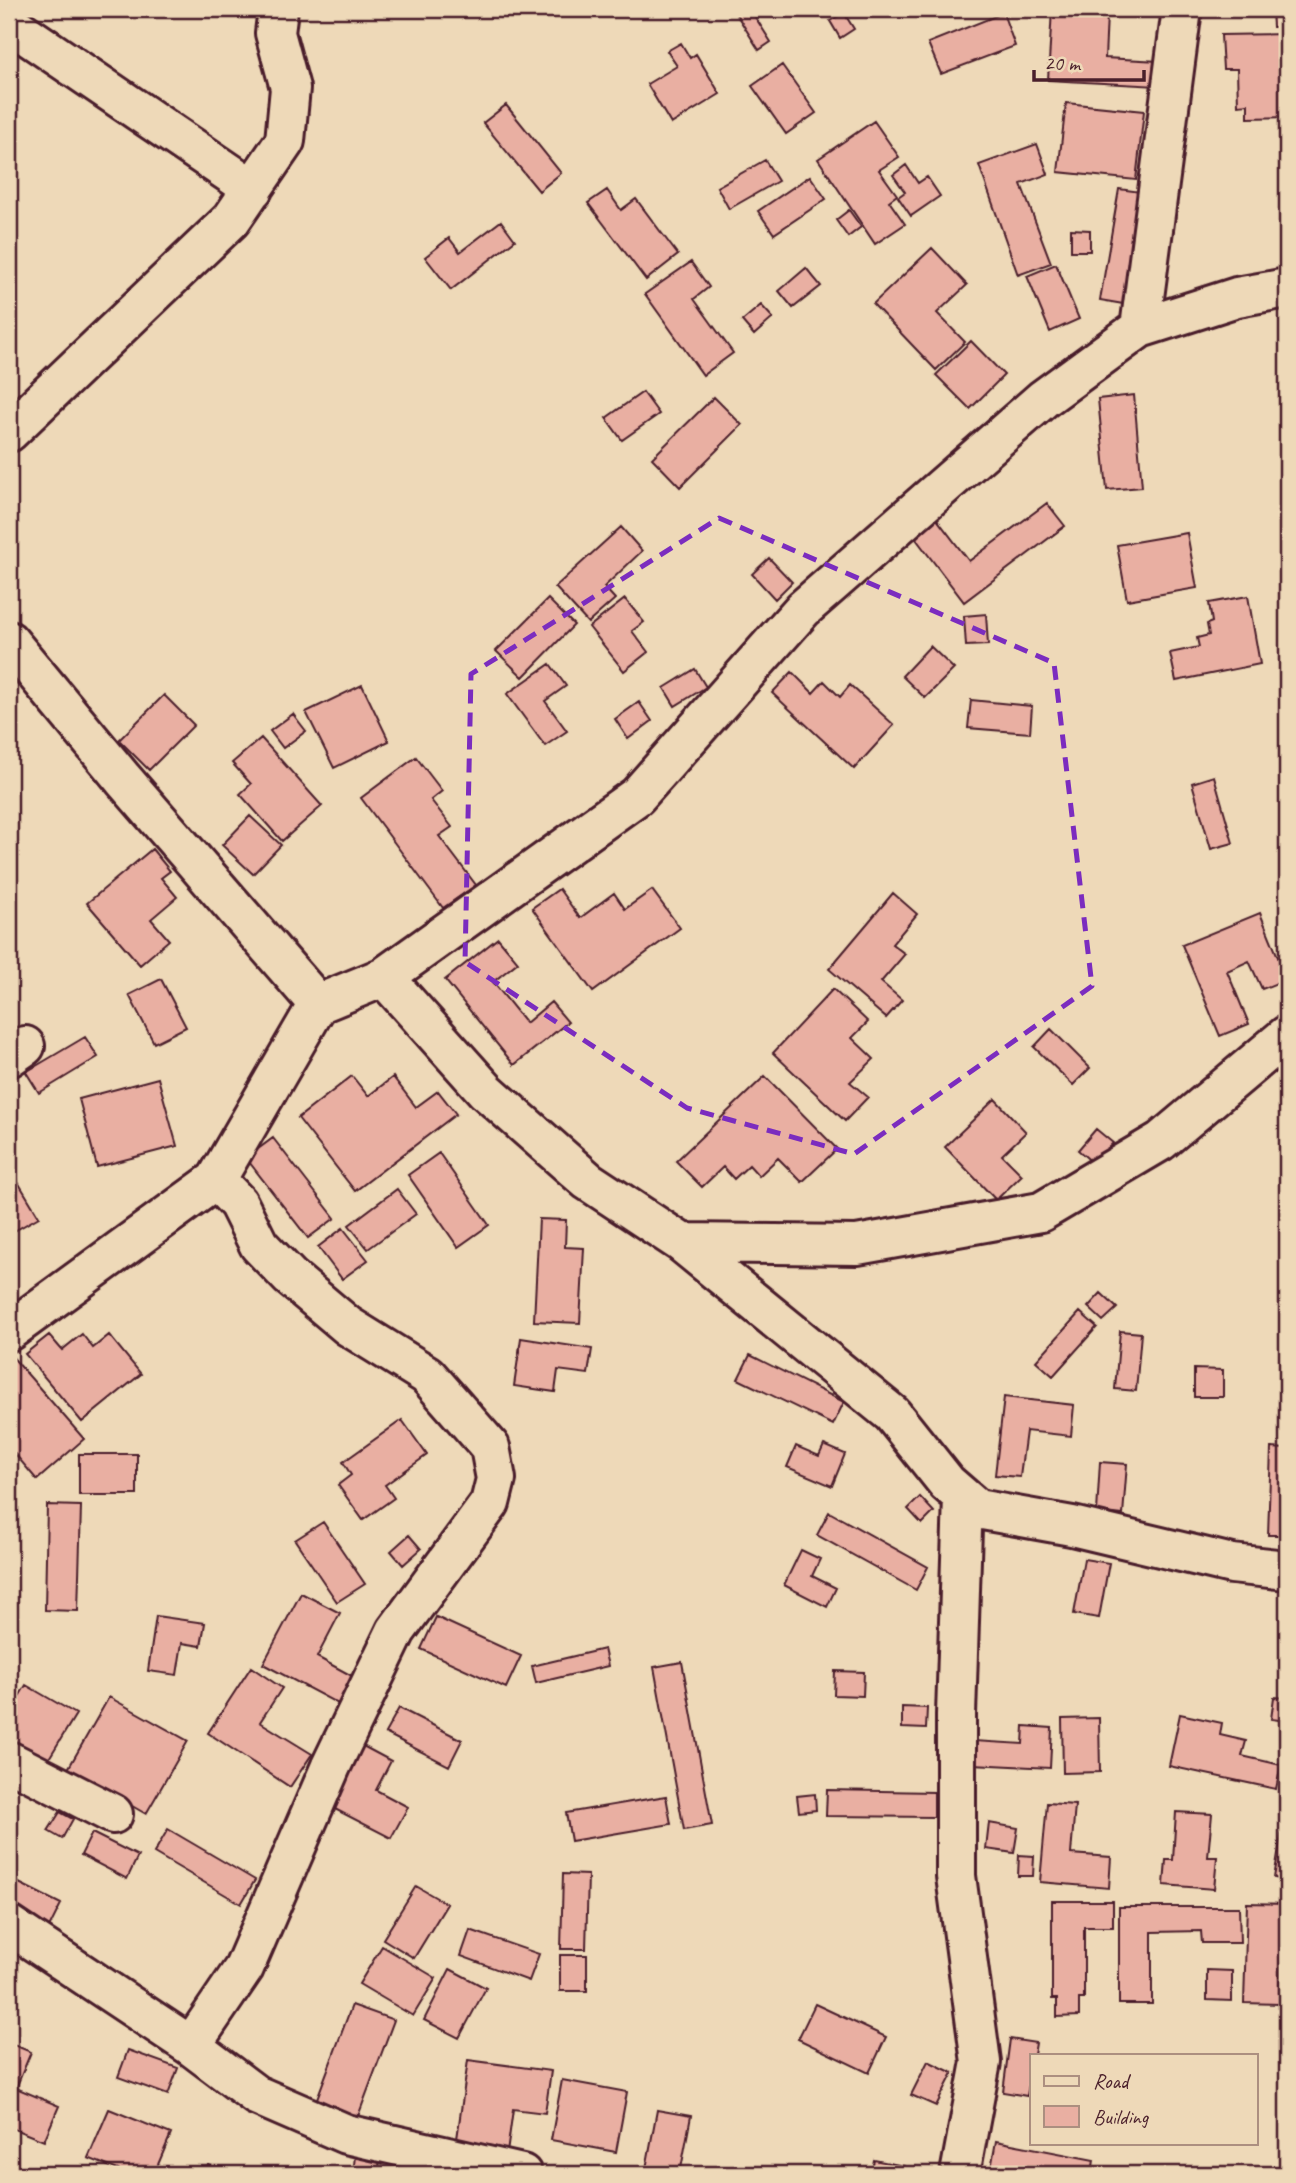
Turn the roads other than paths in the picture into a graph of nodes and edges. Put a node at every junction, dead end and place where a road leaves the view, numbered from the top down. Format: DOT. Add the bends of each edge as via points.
graph roads {
  1 [pos="278,9"];
  2 [pos="1182,9"];
  3 [pos="9,23"];
  4 [pos="253,188"];
  5 [pos="1287,288"];
  6 [pos="1140,328"];
  7 [pos="9,432"];
  8 [pos="9,641"];
  9 [pos="384,977"];
  10 [pos="318,1004"];
  11 [pos="1287,1035"];
  12 [pos="216,1180"];
  13 [pos="682,1243"];
  14 [pos="9,1331"];
  15 [pos="963,1497"];
  16 [pos="1287,1570"];
  17 [pos="9,1761"];
  18 [pos="113,1814"];
  19 [pos="9,1926"];
  20 [pos="191,2046"];
  21 [pos="522,2174"];
  22 [pos="960,2174"];
  1 -- 4 [label="street" via="275,33 290,88 285,141"];
  2 -- 6 [label="street"];
  3 -- 4 [label="street"];
  4 -- 7 [label="street" via="231,220"];
  5 -- 6 [label="street" via="1237,297"];
  6 -- 9 [label="street" via="1043,399 803,609 637,796"];
  8 -- 10 [label="street"];
  9 -- 10 [label="street"];
  9 -- 13 [label="street" via="486,1091 588,1181"];
  10 -- 12 [label="street"];
  11 -- 13 [label="street" via="1161,1141 1041,1212 857,1245"];
  12 -- 14 [label="street"];
  12 -- 20 [label="street" via="238,1203 259,1245 290,1277 348,1326 427,1375 490,1447 496,1479 491,1503 396,1631 331,1766 244,1968"];
  13 -- 15 [label="street" via="892,1414"];
  15 -- 16 [label="street" via="977,1509 1232,1564"];
  15 -- 22 [label="street" via="956,1876 981,2062"];
  17 -- 18 [label="street"];
  19 -- 20 [label="street"];
  20 -- 21 [label="street" via="256,2095 346,2134"];
}
